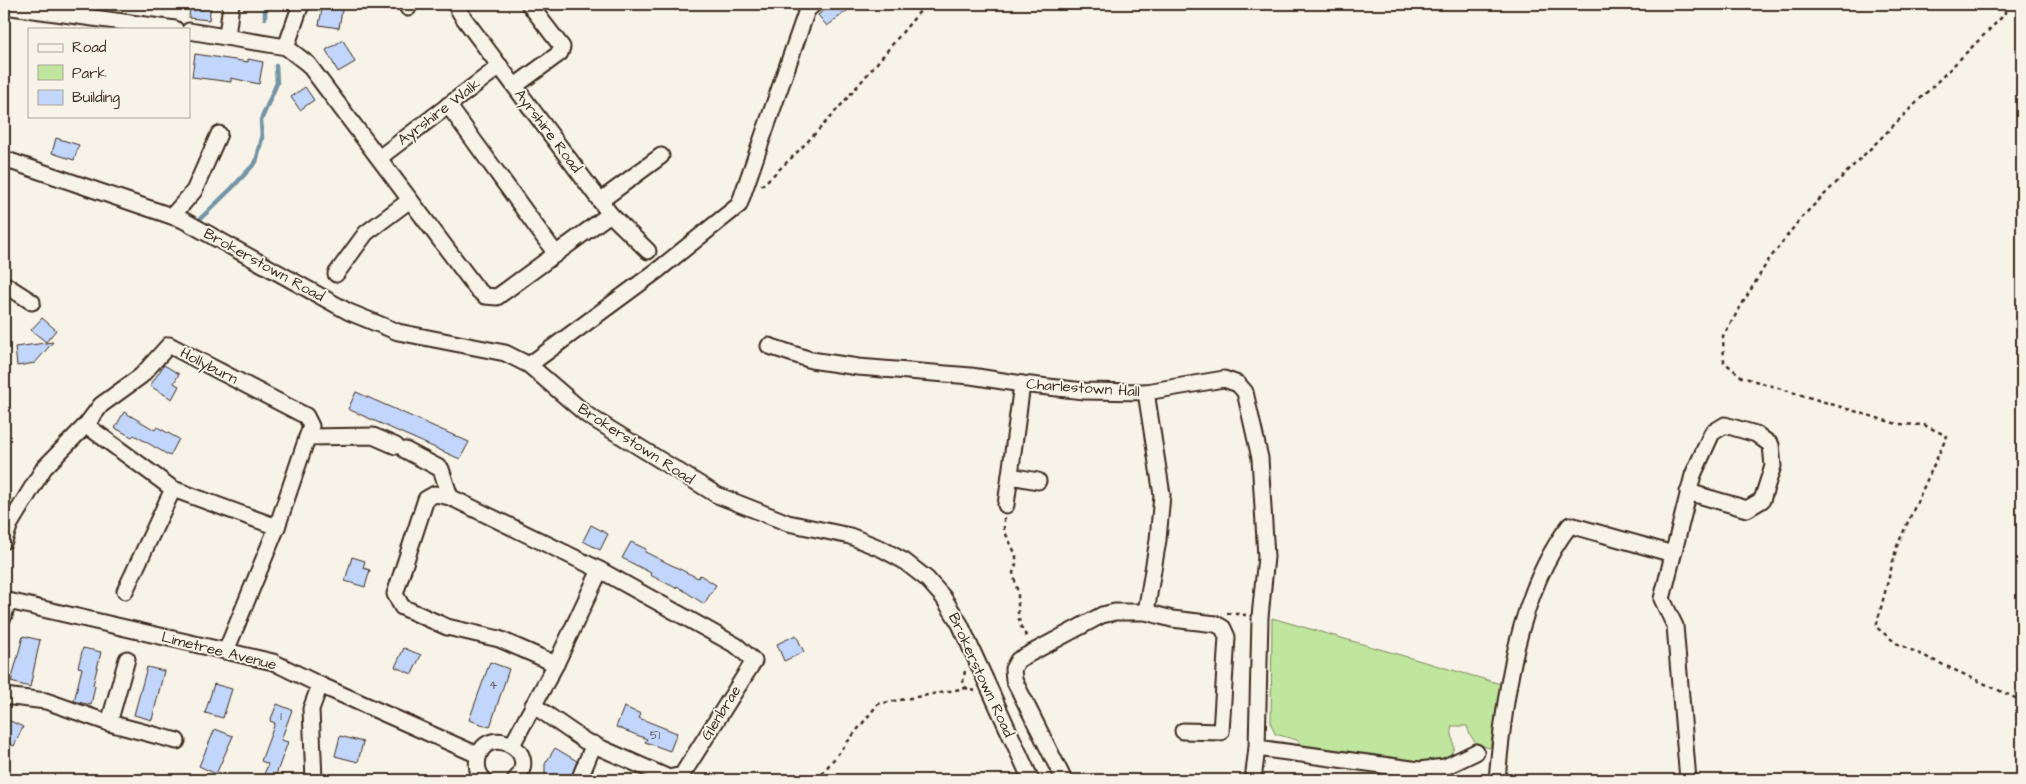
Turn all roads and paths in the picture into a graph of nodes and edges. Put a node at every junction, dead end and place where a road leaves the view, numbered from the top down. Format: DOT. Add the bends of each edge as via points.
graph roads {
  1 [pos="231,4"];
  2 [pos="301,4"];
  3 [pos="455,4"];
  4 [pos="529,4"];
  5 [pos="814,4"];
  6 [pos="926,4"];
  7 [pos="2011,4"];
  8 [pos="4,6"];
  9 [pos="168,28"];
  10 [pos="190,31"];
  11 [pos="227,36"];
  12 [pos="286,48"];
  13 [pos="500,66"];
  14 [pos="515,86"];
  15 [pos="448,105"];
  16 [pos="219,134"];
  17 [pos="662,156"];
  18 [pos="379,158"];
  19 [pos="4,159"];
  20 [pos="410,200"];
  21 [pos="600,201"];
  22 [pos="740,205"];
  23 [pos="610,214"];
  24 [pos="172,216"];
  25 [pos="648,251"];
  26 [pos="556,254"];
  27 [pos="336,274"];
  28 [pos="4,284"];
  29 [pos="32,302"];
  30 [pos="769,346"];
  31 [pos="529,365"];
  32 [pos="1022,384"];
  33 [pos="1146,392"];
  34 [pos="86,425"];
  35 [pos="307,437"];
  36 [pos="1010,476"];
  37 [pos="1038,481"];
  38 [pos="173,489"];
  39 [pos="1688,492"];
  40 [pos="450,497"];
  41 [pos="1006,504"];
  42 [pos="277,527"];
  43 [pos="4,541"];
  44 [pos="1672,554"];
  45 [pos="600,570"];
  46 [pos="125,591"];
  47 [pos="5,600"];
  48 [pos="1146,612"];
  49 [pos="1223,612"];
  50 [pos="4,616"];
  51 [pos="1260,617"];
  52 [pos="1028,640"];
  53 [pos="226,651"];
  54 [pos="127,658"];
  55 [pos="556,664"];
  56 [pos="320,685"];
  57 [pos="966,688"];
  58 [pos="4,696"];
  59 [pos="2022,701"];
  60 [pos="533,705"];
  61 [pos="109,723"];
  62 [pos="1183,731"];
  63 [pos="177,741"];
  64 [pos="594,744"];
  65 [pos="512,745"];
  66 [pos="1257,748"];
  67 [pos="1476,752"];
  68 [pos="478,756"];
  69 [pos="1392,773"];
  70 [pos="314,780"];
  71 [pos="484,780"];
  72 [pos="515,780"];
  73 [pos="579,780"];
  74 [pos="816,780"];
  75 [pos="1031,780"];
  76 [pos="1064,780"];
  77 [pos="1253,780"];
  78 [pos="1497,780"];
  79 [pos="1688,780"];
  1 -- 11 [label="street"];
  2 -- 12 [label="street"];
  3 -- 13 [label="street, Ayrshire Road"];
  4 -- 14 [label="street" via="562,47 560,53"];
  5 -- 22 [label="street" via="807,10"];
  6 -- 22 [label="path" via="836,112 792,159"];
  7 -- 59 [label="path" via="2001,18 1800,219 1768,262 1723,336 1724,362 1742,377 1897,424 1924,425 1947,436 1897,546 1876,627 1896,643"];
  8 -- 9 [label="street"];
  10 -- 11 [label="street"];
  11 -- 12 [label="street"];
  12 -- 18 [label="street" via="308,64"];
  13 -- 14 [label="street, Ayrshire Road"];
  13 -- 15 [label="street, Ayrshire Walk"];
  14 -- 21 [label="street, Ayrshire Road"];
  15 -- 18 [label="street, Ayrshire Walk"];
  15 -- 26 [label="street"];
  16 -- 24 [label="street" via="194,191"];
  17 -- 21 [label="street"];
  18 -- 20 [label="street"];
  19 -- 24 [label="street, Brokerstown Road"];
  20 -- 26 [label="street" via="485,296 497,297"];
  20 -- 27 [label="street" via="366,233"];
  21 -- 23 [label="street, Ayrshire Road"];
  22 -- 31 [label="street"];
  23 -- 25 [label="street, Ayrshire Road"];
  23 -- 26 [label="street"];
  24 -- 31 [label="street, Brokerstown Road" via="349,312 398,332 505,353"];
  28 -- 29 [label="street"];
  30 -- 32 [label="street, Charlestown Hall" via="811,360 849,366 971,376"];
  31 -- 75 [label="street, Brokerstown Road" via="587,416 717,495 788,524 850,536 904,561 927,579 960,624"];
  32 -- 33 [label="street, Charlestown Hall" via="1084,391"];
  32 -- 36 [label="street"];
  33 -- 48 [label="street" via="1162,495"];
  33 -- 51 [label="street, Charlestown Hall" via="1224,379 1238,384 1245,392 1260,458 1266,557"];
  34 -- 35 [label="street, Hollyburn" via="101,404 141,376 169,345 306,416 311,426"];
  34 -- 38 [label="street"];
  34 -- 43 [label="street, Hollyburn" via="44,468 10,524"];
  35 -- 40 [label="street" via="373,436 441,469"];
  35 -- 42 [label="street, Hollyburn"];
  36 -- 37 [label="street"];
  36 -- 41 [label="street"];
  38 -- 42 [label="street"];
  38 -- 46 [label="street"];
  39 -- 39 [label="street" via="1712,433 1725,425 1756,434 1771,446 1773,466 1762,500 1747,509"];
  39 -- 44 [label="street"];
  40 -- 45 [label="street, Glenbrae"];
  40 -- 55 [label="street" via="435,494 426,499 395,594 402,607 447,627 499,640"];
  41 -- 52 [label="path" via="1004,530 1016,555 1013,574 1018,593 1018,613"];
  42 -- 53 [label="street, Hollyburn"];
  44 -- 78 [label="street" via="1570,525 1541,575 1521,627 1507,692"];
  44 -- 79 [label="street" via="1662,599 1675,626"];
  45 -- 55 [label="street"];
  45 -- 64 [label="street, Glenbrae" via="737,646 754,661 682,775 669,778"];
  47 -- 50 [label="street"];
  47 -- 53 [label="street, Limetree Avenue"];
  48 -- 62 [label="street" via="1172,619 1216,624 1223,628 1227,637 1222,732"];
  48 -- 76 [label="street" via="1102,615 1015,664 1014,680"];
  49 -- 51 [label="path"];
  51 -- 66 [label="street, Charlestown Hall"];
  53 -- 56 [label="street, Limetree Avenue" via="274,662"];
  54 -- 61 [label="street"];
  55 -- 60 [label="street"];
  56 -- 68 [label="street, Limetree Avenue"];
  56 -- 70 [label="street" via="311,709"];
  57 -- 74 [label="path" via="878,704"];
  58 -- 61 [label="street" via="46,700"];
  60 -- 64 [label="street, Glenbrae"];
  60 -- 65 [label="street"];
  61 -- 63 [label="street"];
  64 -- 73 [label="street"];
  65 -- 68 [label="street" via="493,742"];
  65 -- 72 [label="street" via="518,750 522,763"];
  66 -- 69 [label="street"];
  66 -- 77 [label="street, Charlestown Hall"];
  67 -- 69 [label="street" via="1445,767"];
  68 -- 71 [label="street" via="478,771"];
}
